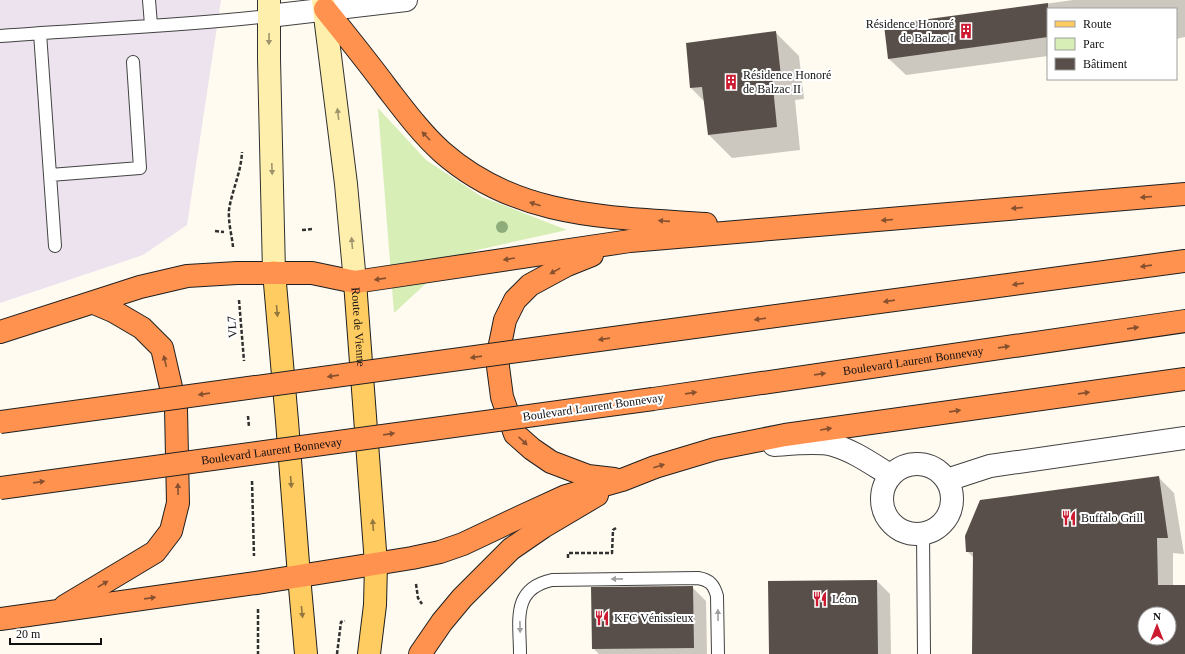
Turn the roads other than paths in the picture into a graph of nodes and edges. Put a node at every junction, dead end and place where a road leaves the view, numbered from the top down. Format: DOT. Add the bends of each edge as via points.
graph roads {
  1 [pos="149,0"];
  2 [pos="406,0"];
  3 [pos="324,4"];
  4 [pos="269,8"];
  5 [pos="151,25"];
  6 [pos="40,33"];
  7 [pos="0,36"];
  8 [pos="133,62"];
  9 [pos="50,175"];
  10 [pos="1185,194"];
  11 [pos="773,230"];
  12 [pos="630,241"];
  13 [pos="55,246"];
  14 [pos="1185,261"];
  15 [pos="274,272"];
  16 [pos="355,282"];
  17 [pos="94,303"];
  18 [pos="1185,321"];
  19 [pos="0,332"];
  20 [pos="1185,380"];
  21 [pos="0,422"];
  22 [pos="1185,438"];
  23 [pos="715,450"];
  24 [pos="890,475"];
  25 [pos="622,480"];
  26 [pos="947,480"];
  27 [pos="0,488"];
  28 [pos="923,533"];
  29 [pos="376,564"];
  30 [pos="298,576"];
  31 [pos="58,611"];
  32 [pos="0,619"];
  33 [pos="306,654"];
  34 [pos="369,654"];
  35 [pos="420,654"];
  36 [pos="520,654"];
  37 [pos="718,654"];
  38 [pos="924,654"];
  1 -- 5 [label="lane"];
  2 -- 3 [label="street"];
  3 -- 4 [label="street"];
  11 -- 3 [label="highway, one-way" via="596,216 543,206 482,182 441,152 414,123"];
  16 -- 3 [label="main road, Route de Vienne, one-way"];
  4 -- 5 [label="lane" via="220,22"];
  4 -- 15 [label="main road, one-way"];
  5 -- 6 [label="lane"];
  6 -- 7 [label="lane"];
  6 -- 9 [label="lane"];
  8 -- 9 [label="lane" via="140,168"];
  9 -- 13 [label="lane"];
  10 -- 11 [label="highway, one-way"];
  11 -- 12 [label="highway"];
  12 -- 16 [label="highway, one-way"];
  12 -- 25 [label="highway, one-way" via="567,264 530,285 515,300 505,320 497,358 502,397 515,434 550,462 588,476"];
  14 -- 21 [label="highway, one-way, bridge"];
  15 -- 16 [label="highway" via="312,273"];
  15 -- 17 [label="highway" via="187,276 140,287"];
  15 -- 30 [label="main road, one-way"];
  29 -- 16 [label="main road, Route de Vienne, one-way"];
  17 -- 19 [label="highway"];
  31 -- 17 [label="highway, one-way" via="155,552 171,531 178,503 176,409 162,348 142,328"];
  27 -- 18 [label="highway, Boulevard Laurent Bonnevay, one-way, bridge" via="653,399"];
  23 -- 20 [label="highway, one-way" via="848,425"];
  22 -- 26 [label="street" via="990,466"];
  23 -- 24 [label="street" via="800,443 832,444 854,453"];
  25 -- 23 [label="highway, one-way" via="655,467"];
  24 -- 26 [label="street" via="904,466 920,464 935,469"];
  24 -- 28 [label="street" via="884,486 882,498 883,509 889,521 899,529"];
  25 -- 29 [label="highway" via="566,496 463,544 440,552"];
  25 -- 35 [label="highway" via="511,549 462,598"];
  26 -- 28 [label="street" via="951,491 948,512 934,529"];
  28 -- 38 [label="lane"];
  29 -- 30 [label="highway"];
  29 -- 34 [label="main road, Route de Vienne" via="375,606"];
  31 -- 30 [label="highway, one-way"];
  30 -- 33 [label="main road, one-way"];
  31 -- 32 [label="highway"];
  37 -- 36 [label="lane, one-way" via="716,589 706,579 698,578 543,582 529,590 519,610"];
}
